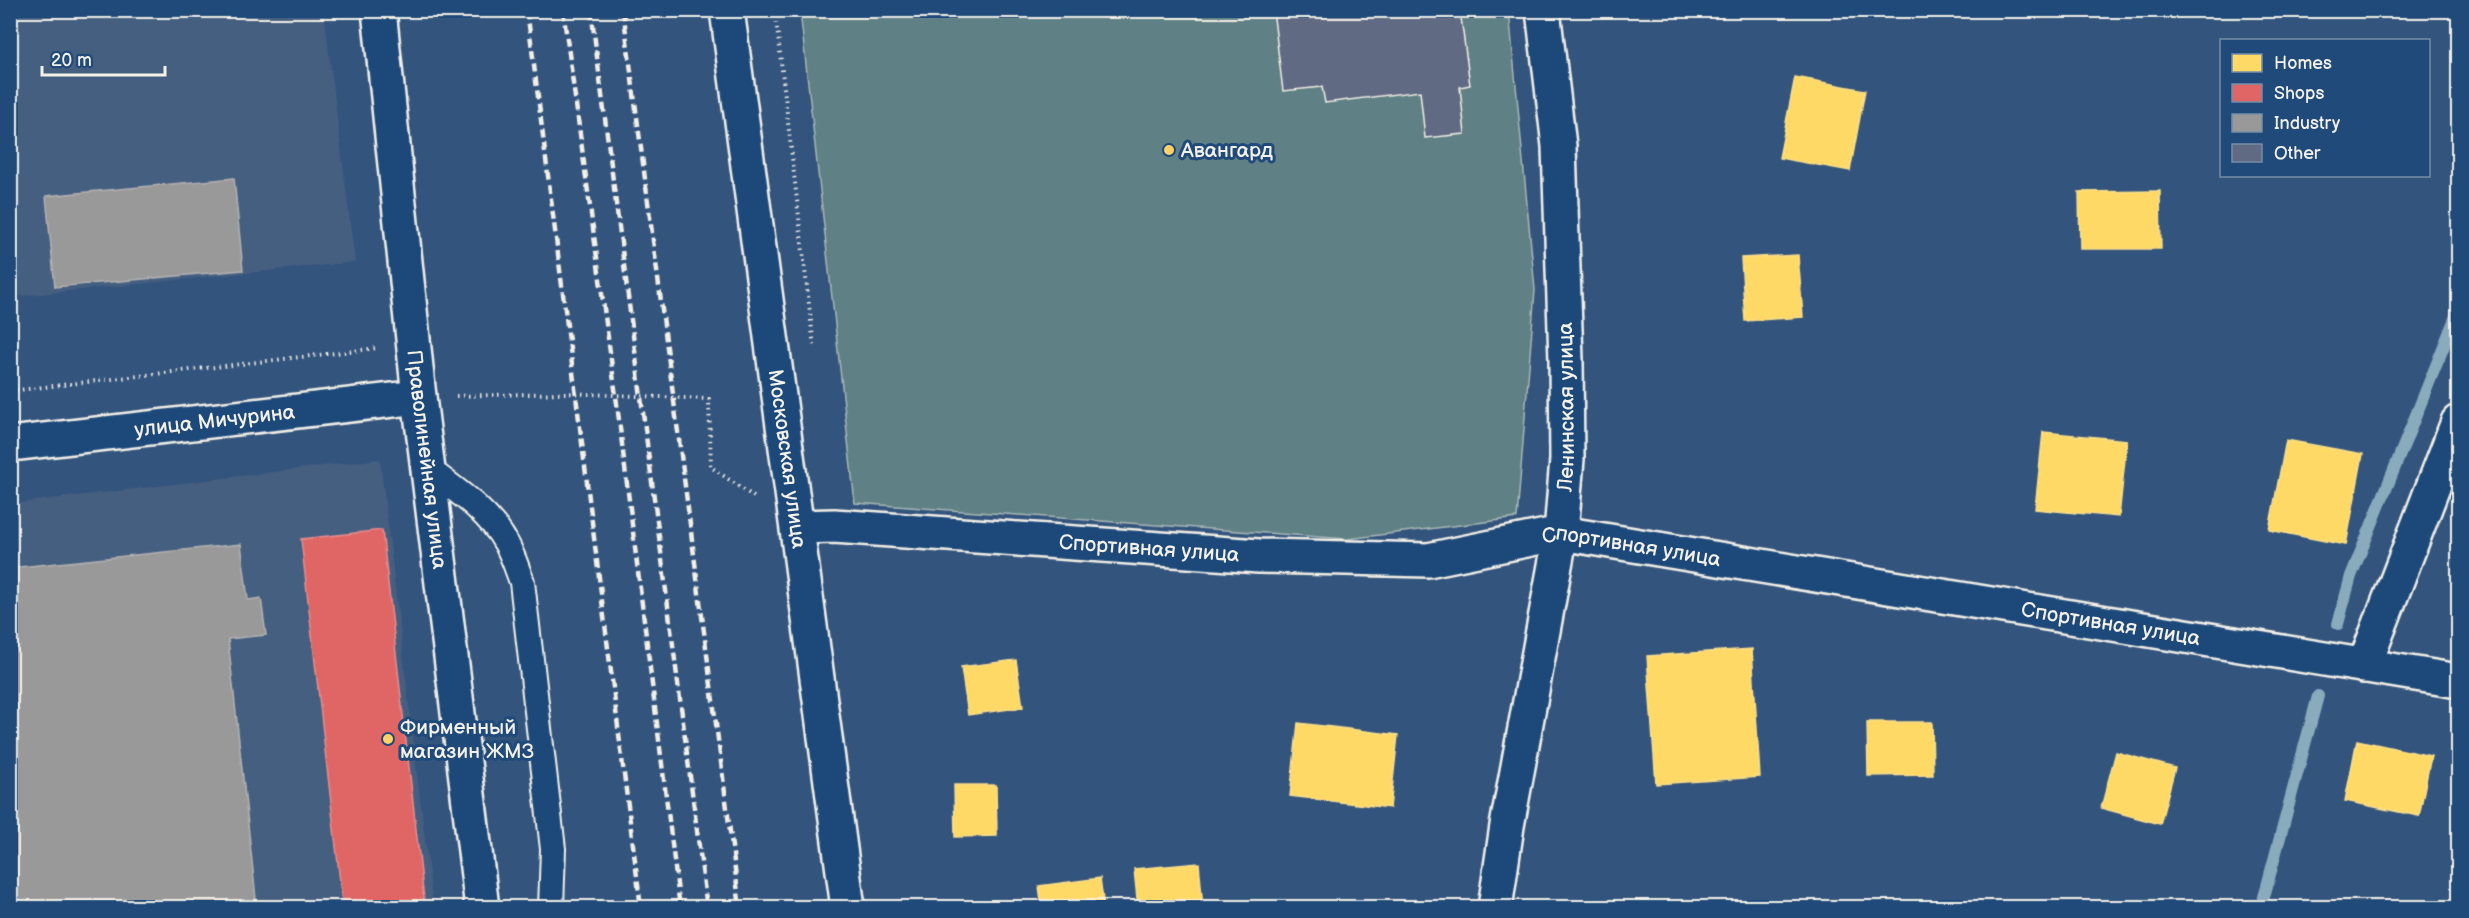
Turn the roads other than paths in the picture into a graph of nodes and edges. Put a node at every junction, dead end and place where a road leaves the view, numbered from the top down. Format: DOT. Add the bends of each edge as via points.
graph roads {
  1 [pos="379,10"];
  2 [pos="727,10"];
  3 [pos="1543,10"];
  4 [pos="419,397"];
  5 [pos="2458,422"];
  6 [pos="10,444"];
  7 [pos="428,469"];
  8 [pos="798,527"];
  9 [pos="1562,533"];
  10 [pos="2364,666"];
  11 [pos="2458,681"];
  12 [pos="482,908"];
  13 [pos="551,908"];
  14 [pos="848,908"];
  15 [pos="1495,908"];
  1 -- 4 [label="street, Праволинейная улица"];
  2 -- 8 [label="street, Московская улица"];
  3 -- 9 [label="street, Ленинская улица" via="1559,146 1567,459"];
  4 -- 6 [label="street, улица Мичурина"];
  4 -- 7 [label="street, Праволинейная улица"];
  5 -- 10 [label="street"];
  7 -- 12 [label="street, Праволинейная улица"];
  7 -- 13 [label="lane" via="495,526 522,582 553,849"];
  8 -- 9 [label="street, Спортивная улица" via="834,526 1259,556 1428,560"];
  8 -- 14 [label="street, Московская улица"];
  9 -- 10 [label="street, Спортивная улица"];
  9 -- 15 [label="street, Ленинская улица" via="1506,826"];
  10 -- 11 [label="street, Спортивная улица"];
}
